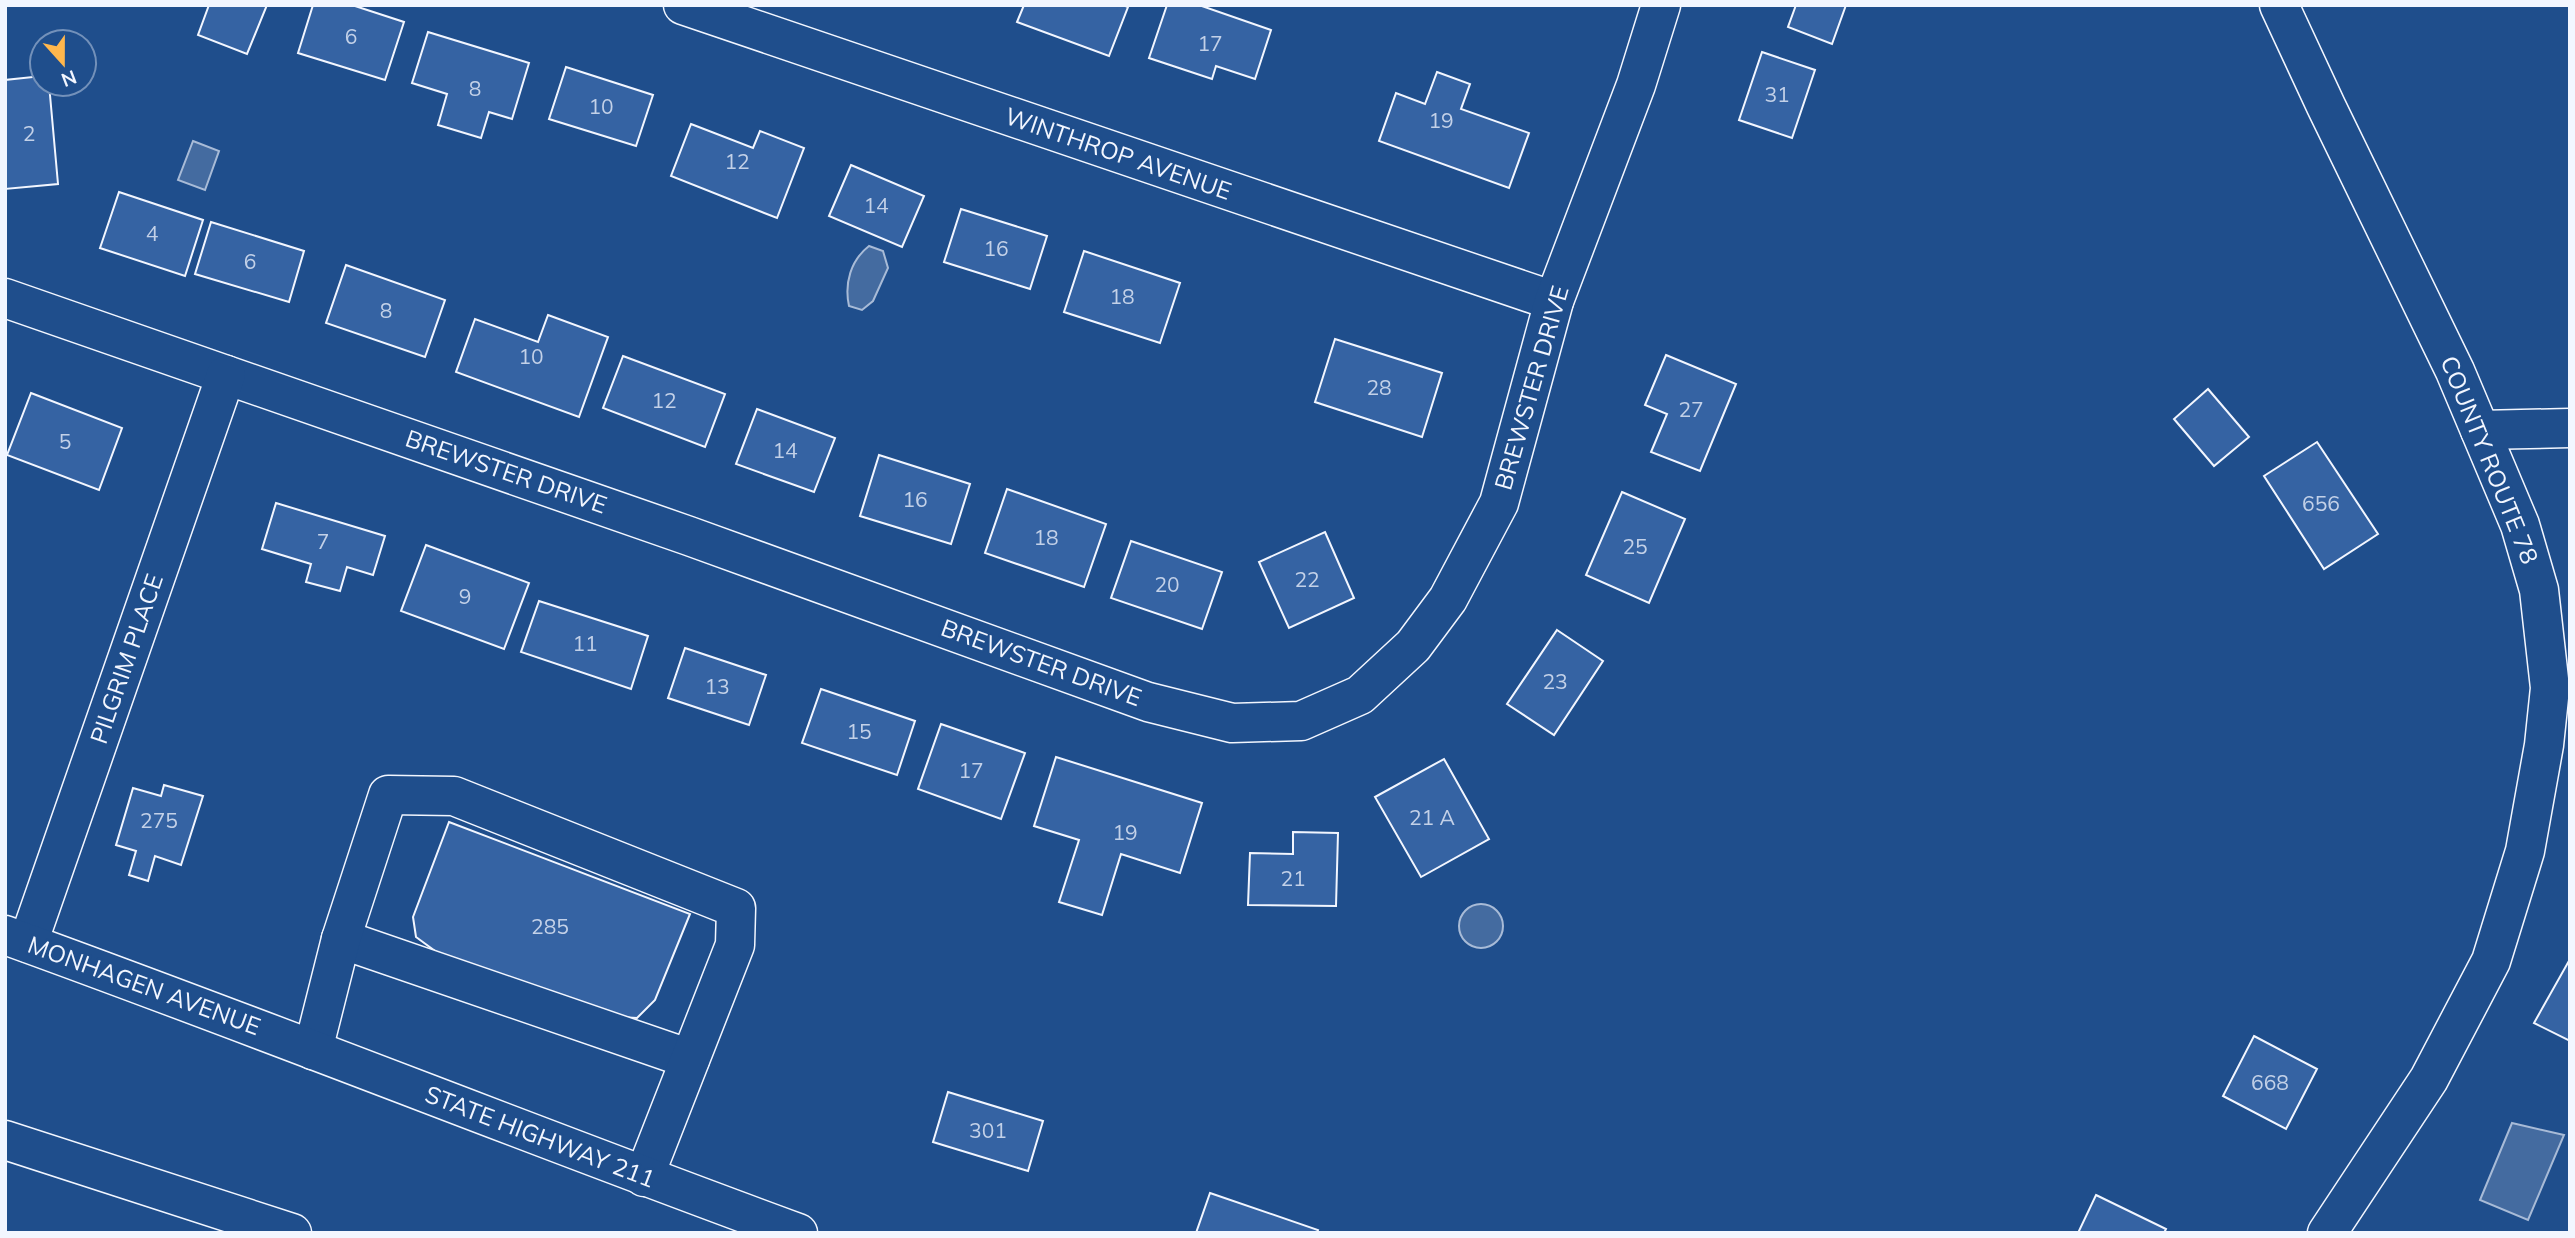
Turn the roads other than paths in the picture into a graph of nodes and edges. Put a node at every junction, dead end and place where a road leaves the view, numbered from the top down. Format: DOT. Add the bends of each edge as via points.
graph roads {
  1 [pos="683,5"];
  2 [pos="1661,5"];
  3 [pos="2279,5"];
  4 [pos="5,298"];
  5 [pos="1554,301"];
  6 [pos="226,375"];
  7 [pos="2570,428"];
  8 [pos="2480,430"];
  9 [pos="17,939"];
  10 [pos="341,939"];
  11 [pos="298,1044"];
  12 [pos="690,1059"];
  13 [pos="5,1140"];
  14 [pos="644,1177"];
  15 [pos="292,1233"];
  16 [pos="798,1233"];
  17 [pos="2327,1233"];
  1 -- 5 [label="street, WINTHROP AVENUE"];
  2 -- 5 [label="street, BREWSTER DRIVE" via="1636,85"];
  3 -- 8 [label="street, COUNTY ROUTE 78"];
  4 -- 6 [label="street, BREWSTER DRIVE"];
  5 -- 6 [label="street, BREWSTER DRIVE" via="1499,503 1448,598 1413,646 1360,695 1301,721 1232,723 1148,702"];
  6 -- 9 [label="street, PILGRIM PLACE"];
  7 -- 8 [label="street"];
  8 -- 17 [label="street, COUNTY ROUTE 78" via="2520,525 2539,590 2544,631 2550,688 2525,851 2491,961 2429,1079"];
  9 -- 11 [label="street, MONHAGEN AVENUE"];
  10 -- 11 [label="street"];
  10 -- 12 [label="street"];
  10 -- 12 [label="street" via="388,796 454,796 736,908 735,945"];
  11 -- 14 [label="street, STATE HIGHWAY 211"];
  12 -- 14 [label="street"];
  13 -- 15 [label="street"];
  14 -- 16 [label="street, STATE HIGHWAY 211"];
}
